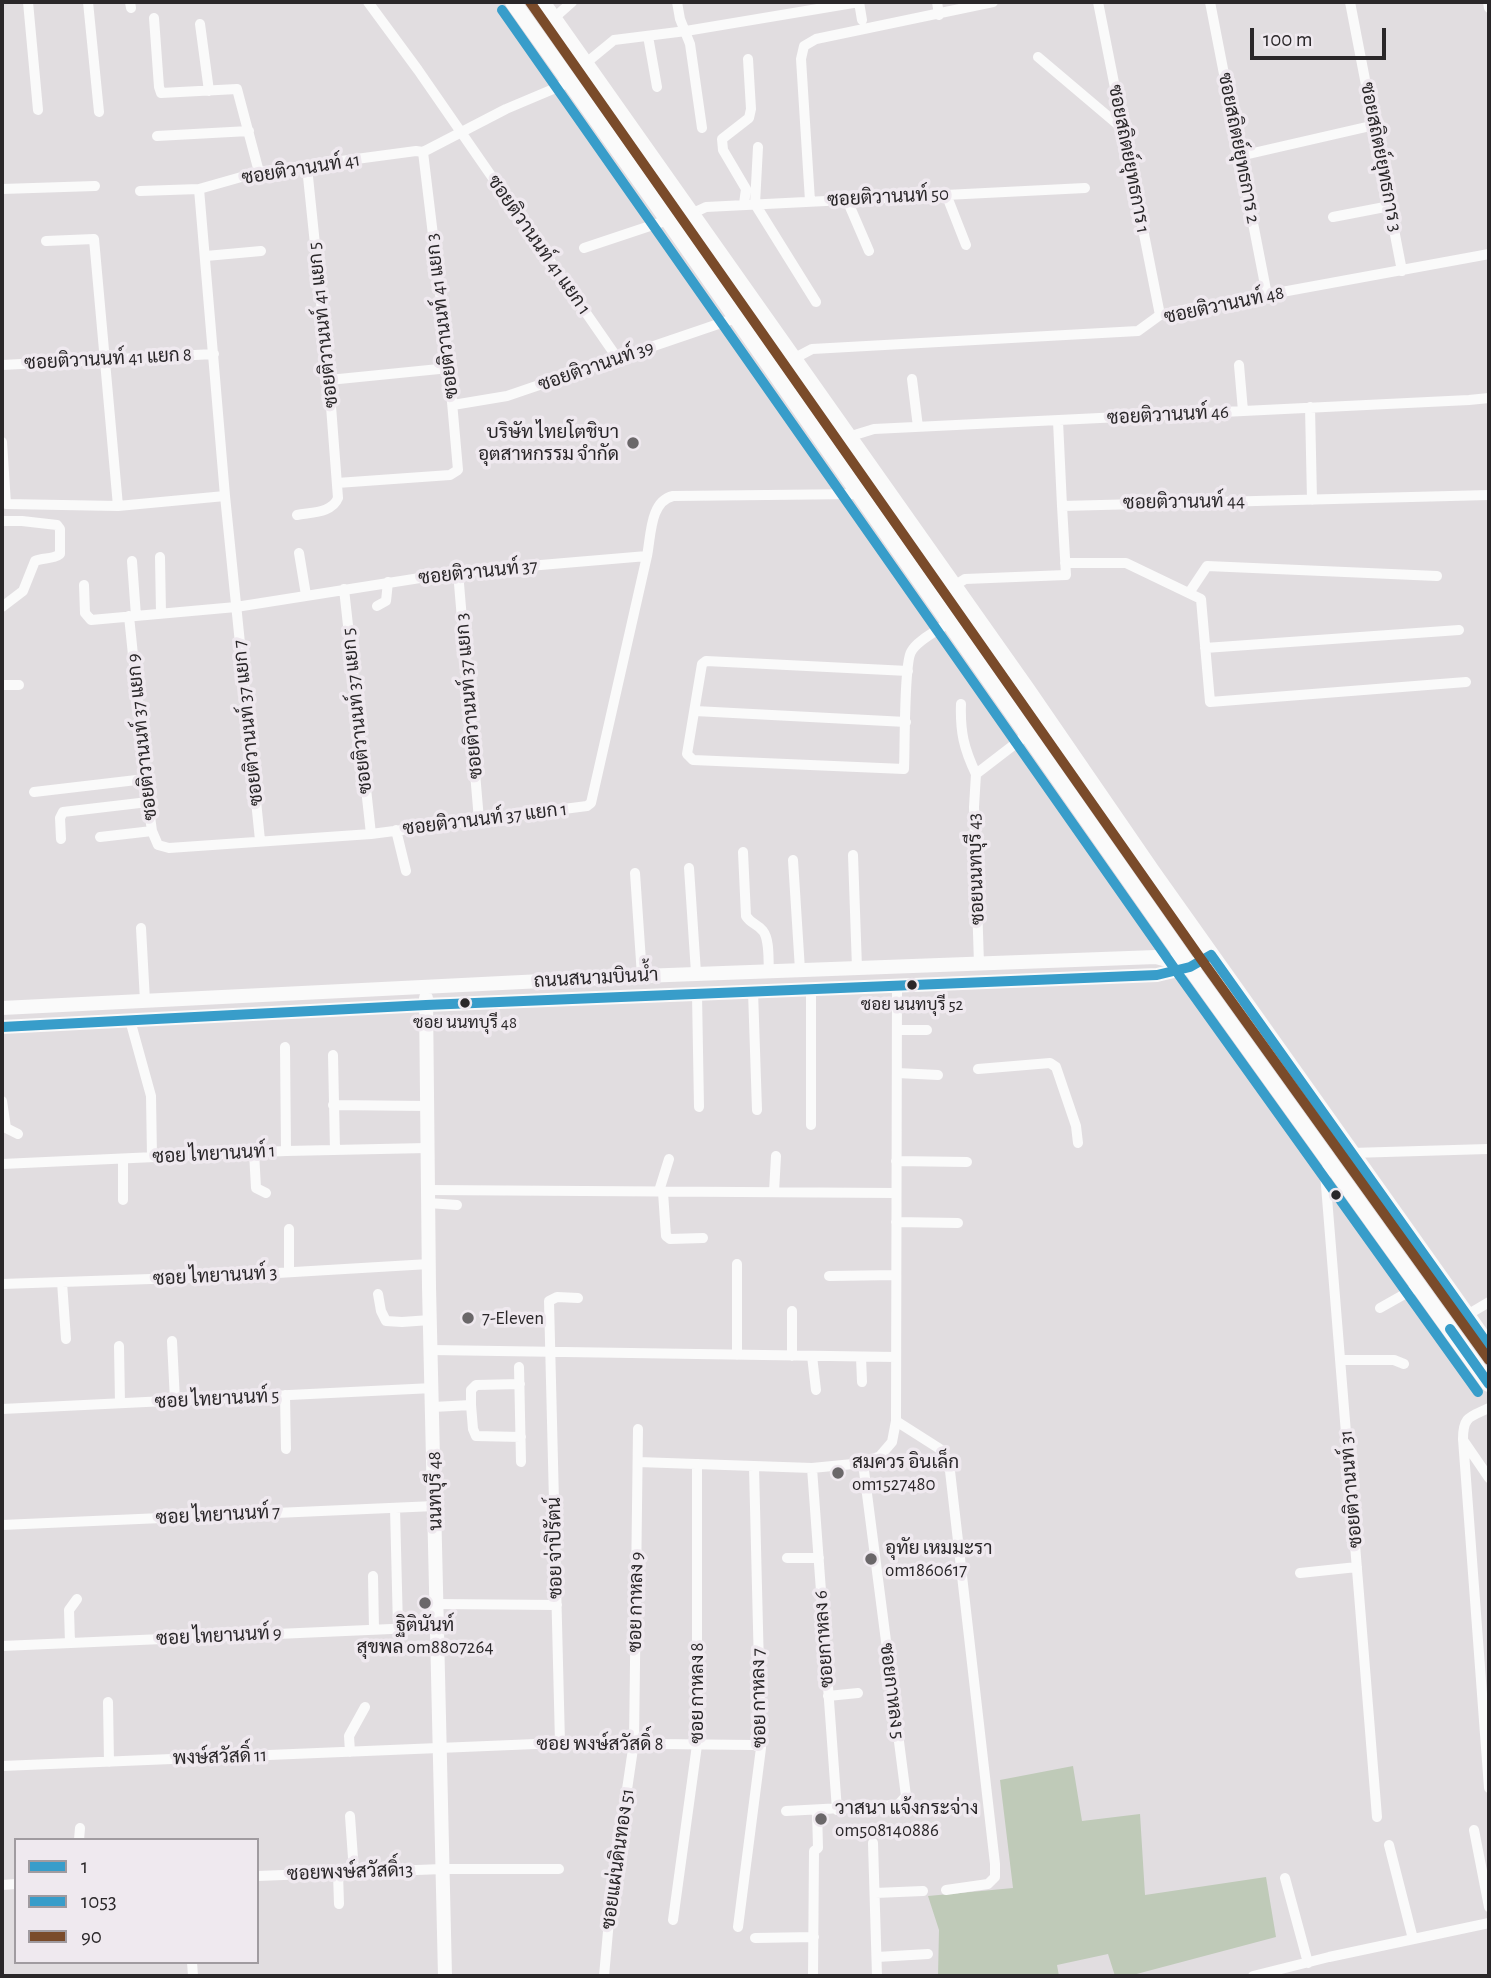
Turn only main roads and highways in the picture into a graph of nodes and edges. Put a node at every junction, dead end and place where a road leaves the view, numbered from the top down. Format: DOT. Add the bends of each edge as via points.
graph roads {
  1 [pos="513,2"];
  2 [pos="542,2"];
  3 [pos="866,464"];
  4 [pos="847,476"];
  5 [pos="1211,955"];
  6 [pos="1190,967"];
  7 [pos="426,987"];
  8 [pos="426,1005"];
  9 [pos="2,1009"];
  10 [pos="2,1027"];
  11 [pos="1489,1346"];
  12 [pos="1489,1384"];
  13 [pos="446,1976"];
  1 -- 4 [label="main road"];
  2 -- 3 [label="main road"];
  3 -- 4 [label="main road"];
  3 -- 5 [label="main road"];
  4 -- 6 [label="main road"];
  5 -- 6 [label="main road, ถนนสนามบินน้ำ"];
  5 -- 11 [label="main road"];
  6 -- 7 [label="main road, ถนนสนามบินน้ำ" via="1156,957"];
  6 -- 8 [label="main road, ถนนสนามบินน้ำ" via="1157,975"];
  6 -- 12 [label="main road"];
  7 -- 8 [label="main road, นนทบุรี 48"];
  7 -- 9 [label="main road, ถนนสนามบินน้ำ"];
  8 -- 10 [label="main road, ถนนสนามบินน้ำ"];
  8 -- 13 [label="main road, นนทบุรี 48"];
}
